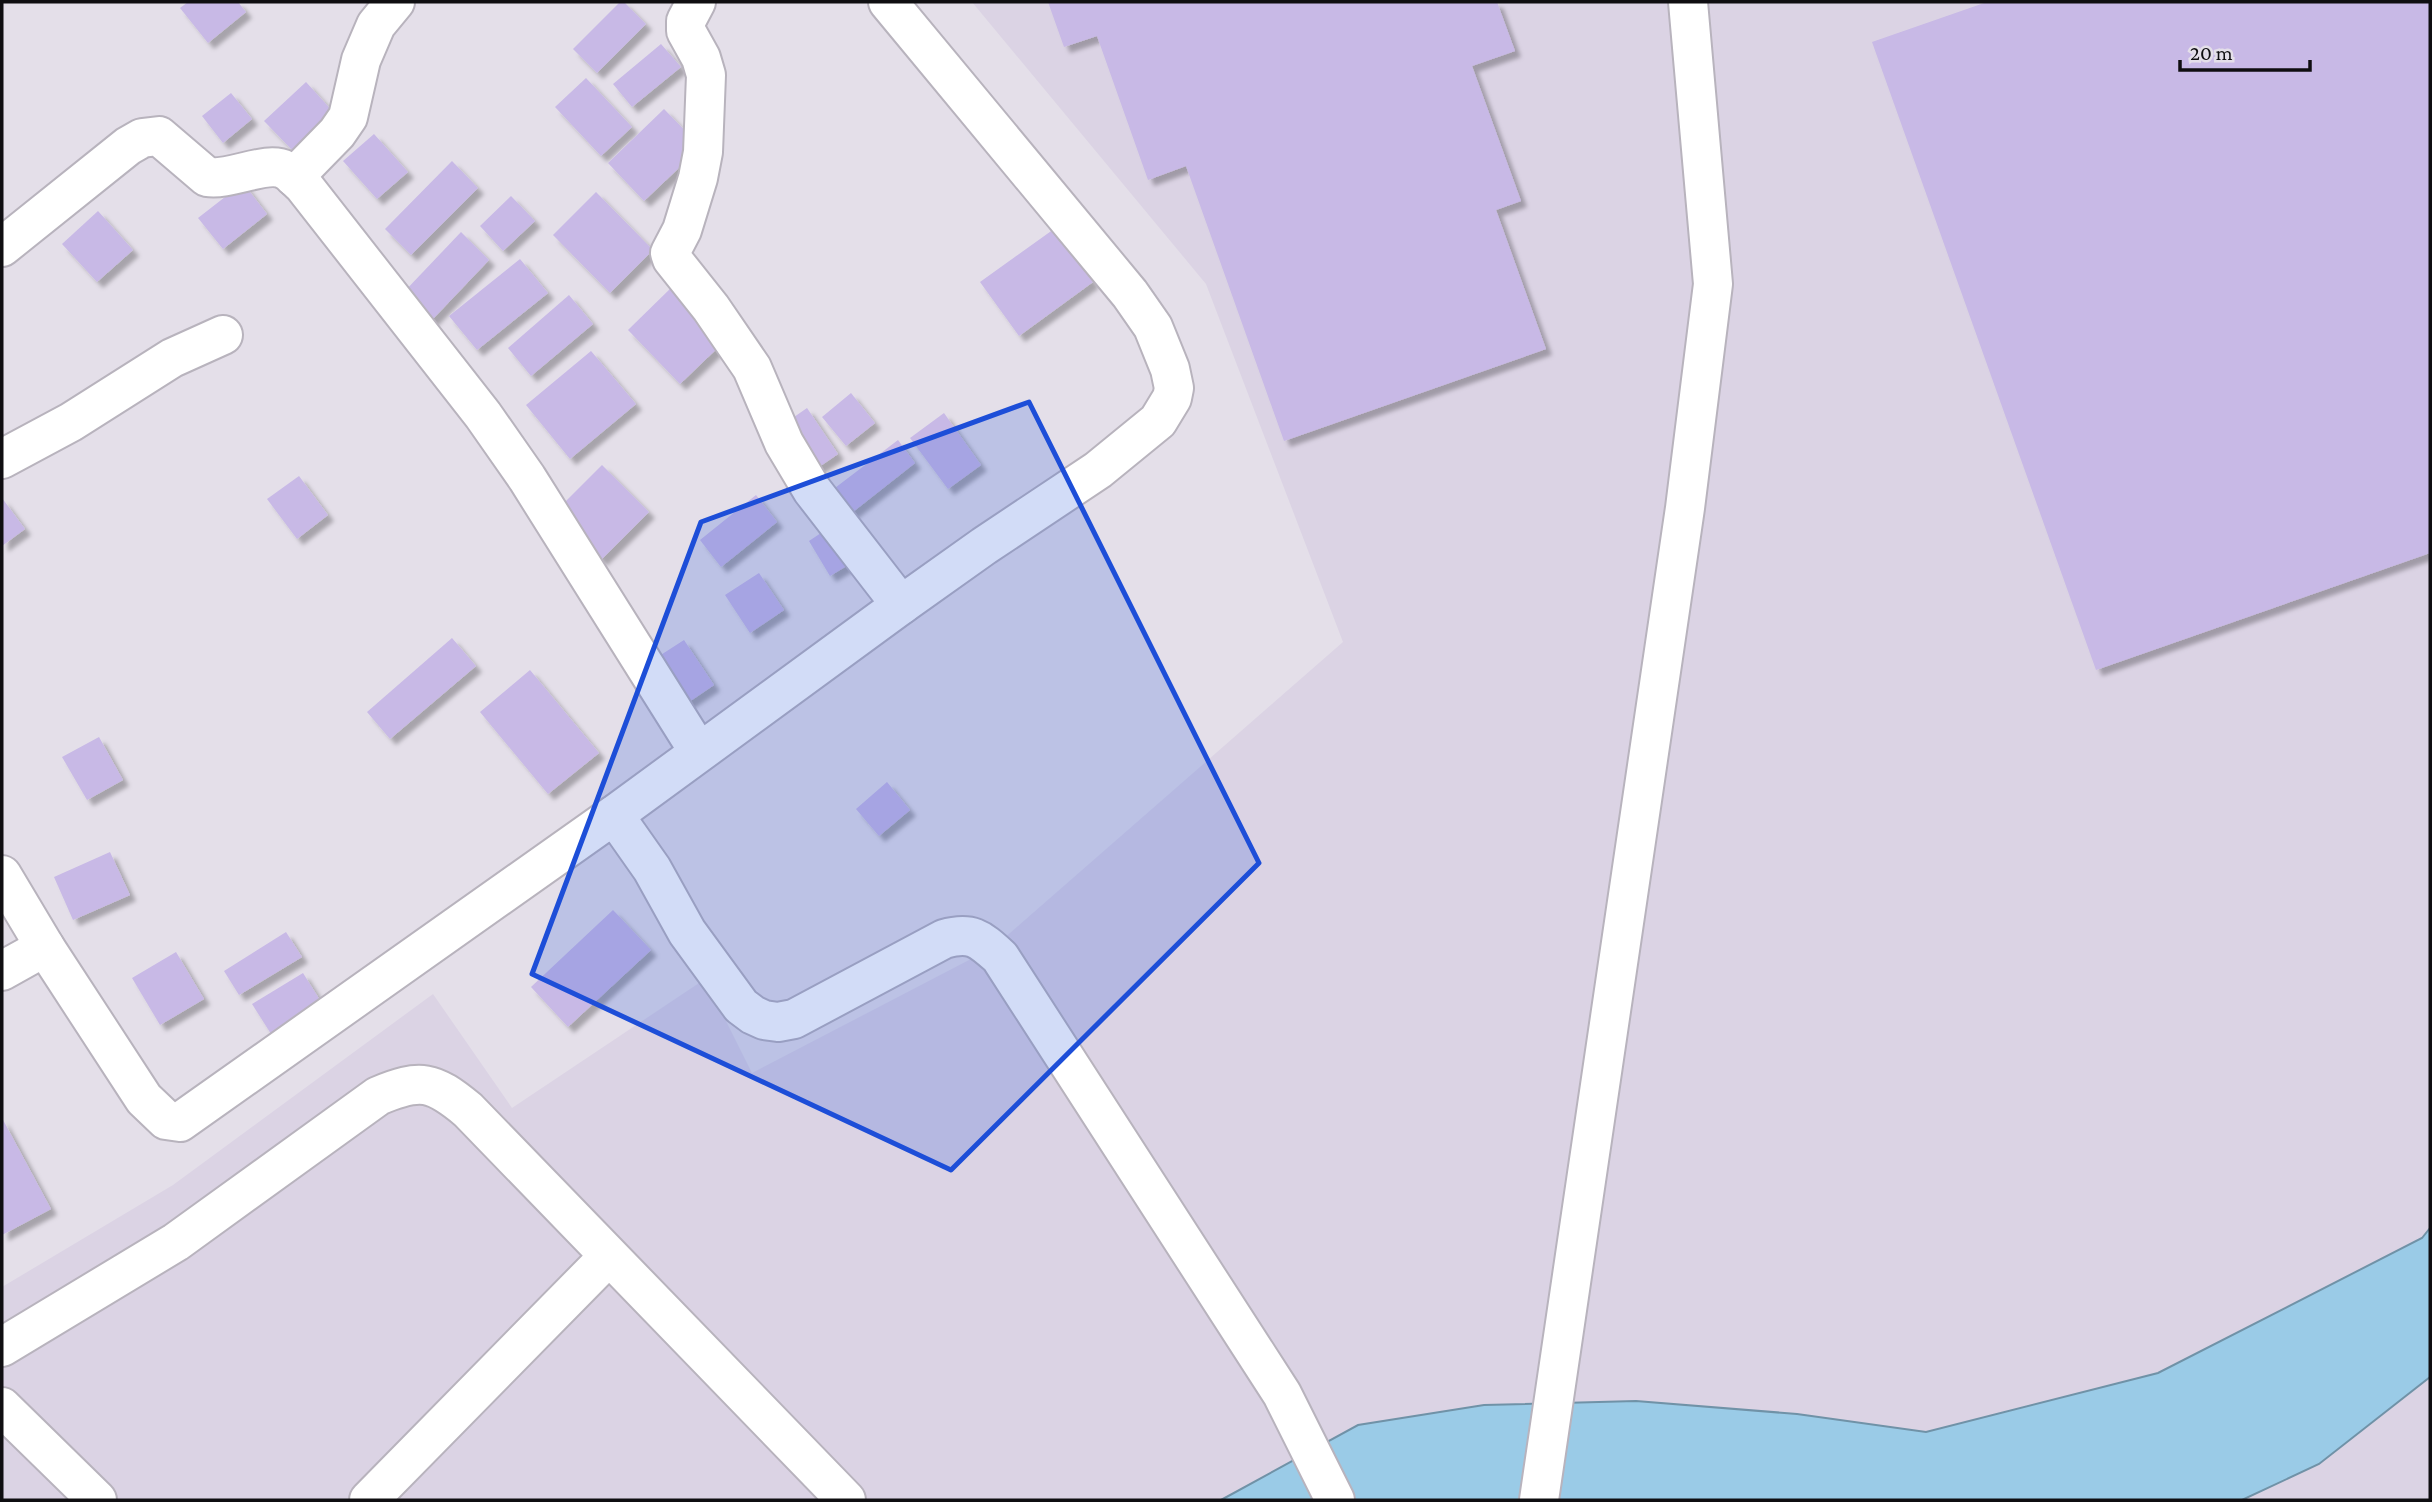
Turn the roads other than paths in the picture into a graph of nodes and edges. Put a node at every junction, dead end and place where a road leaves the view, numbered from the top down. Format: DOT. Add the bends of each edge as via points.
graph roads {
  1 [pos="395,2"];
  2 [pos="696,2"];
  3 [pos="888,2"];
  4 [pos="1688,2"];
  5 [pos="293,177"];
  6 [pos="2,247"];
  7 [pos="223,335"];
  8 [pos="2,459"];
  9 [pos="901,605"];
  10 [pos="699,752"];
  11 [pos="614,816"];
  12 [pos="2,875"];
  13 [pos="45,947"];
  14 [pos="2,971"];
  15 [pos="608,1257"];
  16 [pos="2,1347"];
  17 [pos="2,1408"];
  18 [pos="97,1500"];
  19 [pos="369,1500"];
  20 [pos="846,1500"];
  21 [pos="1335,1500"];
  22 [pos="1539,1500"];
  1 -- 5 [label="street" via="376,25 360,60 348,117"];
  2 -- 9 [label="street" via="686,32 706,75 703,152 682,230 670,253 672,259 752,368 785,443 812,489"];
  3 -- 9 [label="street" via="1130,294 1153,327 1174,388 1158,421 1098,470"];
  4 -- 22 [label="street" via="1713,284 1685,508"];
  5 -- 6 [label="street" via="275,167 207,177 154,135 128,146"];
  5 -- 10 [label="street" via="520,467"];
  7 -- 8 [label="street" via="172,358"];
  9 -- 10 [label="street"];
  10 -- 11 [label="street"];
  11 -- 13 [label="street" via="180,1122 166,1120 144,1099"];
  11 -- 21 [label="street" via="727,988 741,1006 764,1020 794,1019 944,939 968,936 995,952 1274,1382"];
  12 -- 13 [label="street"];
  13 -- 14 [label="street"];
  15 -- 16 [label="street" via="468,1110 447,1093 414,1083 378,1096 176,1242"];
  15 -- 19 [label="street"];
  15 -- 20 [label="street"];
  17 -- 18 [label="street"];
}
